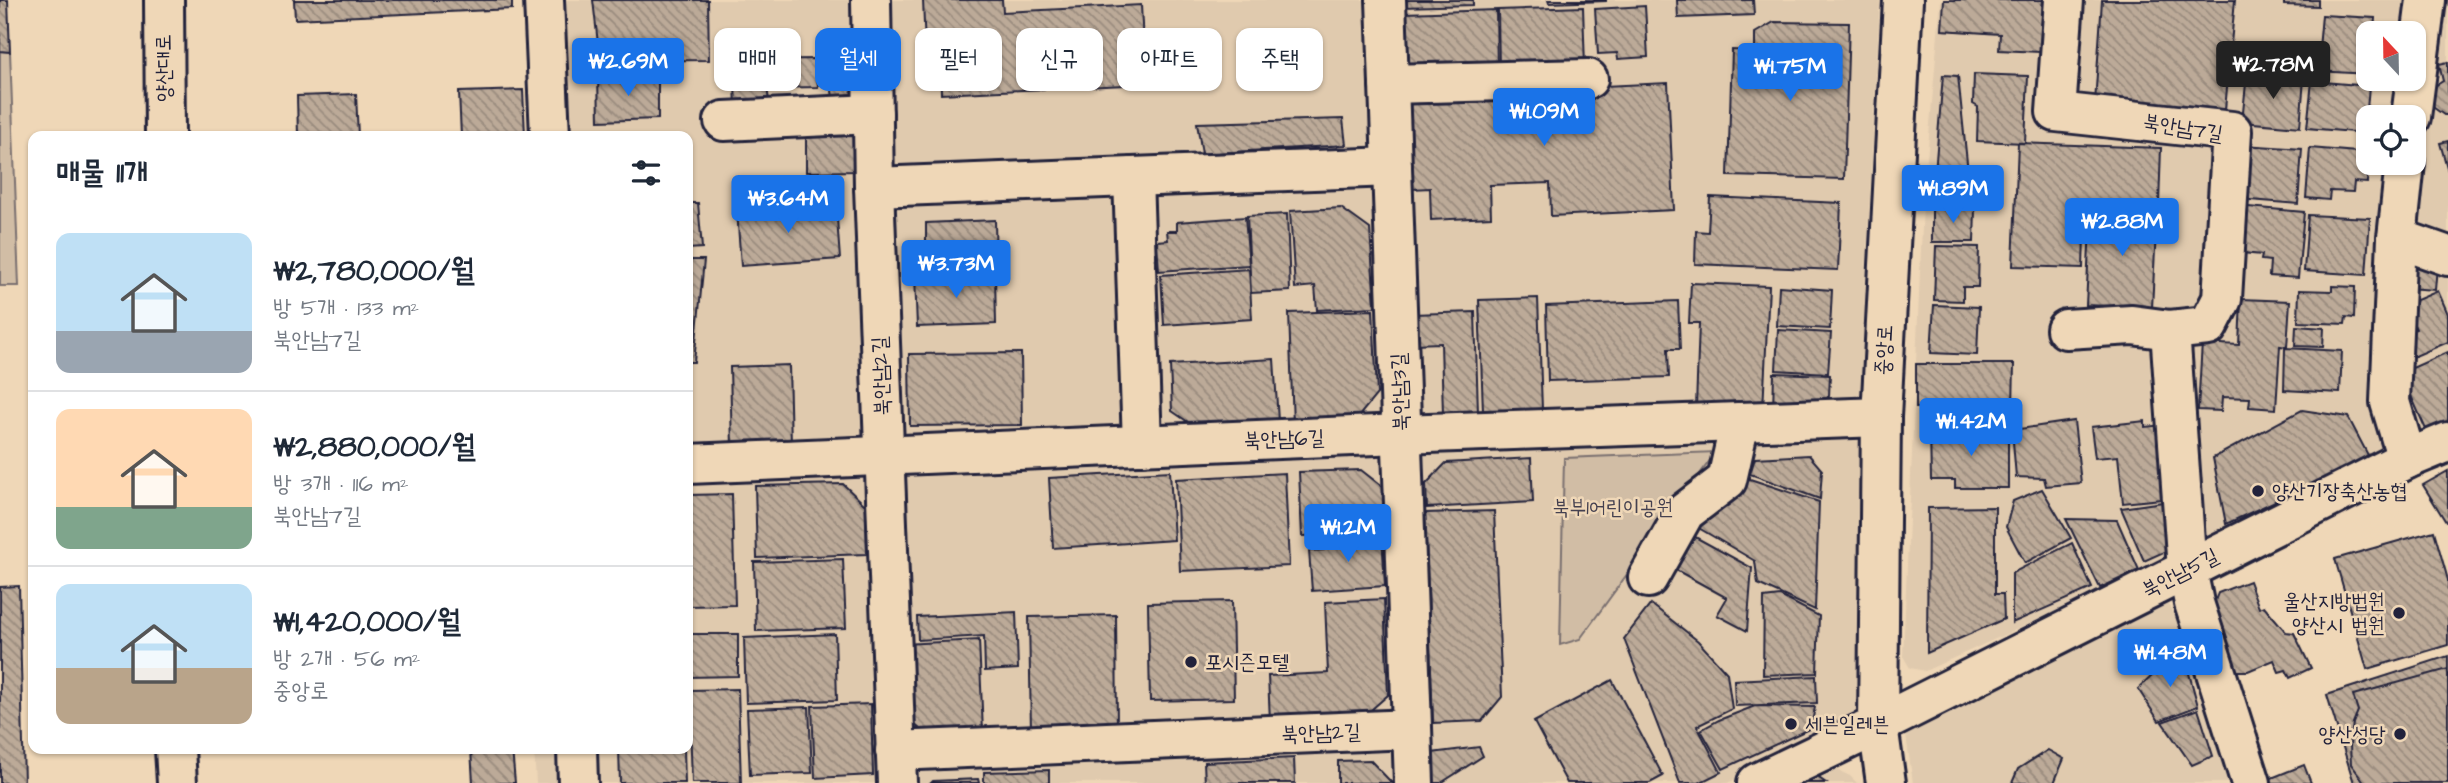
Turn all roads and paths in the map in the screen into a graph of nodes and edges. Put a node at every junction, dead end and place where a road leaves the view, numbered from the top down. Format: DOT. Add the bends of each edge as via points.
graph roads {
  1 [pos="164,0"];
  2 [pos="544,0"];
  3 [pos="871,0"];
  4 [pos="1386,0"];
  5 [pos="1903,0"];
  6 [pos="2064,0"];
  7 [pos="2426,0"];
  8 [pos="1588,79"];
  9 [pos="1389,84"];
  10 [pos="2413,105"];
  11 [pos="873,114"];
  12 [pos="724,121"];
  13 [pos="165,131"];
  14 [pos="551,131"];
  15 [pos="1392,167"];
  16 [pos="2404,175"];
  17 [pos="1133,177"];
  18 [pos="874,187"];
  19 [pos="2397,239"];
  20 [pos="2448,256"];
  21 [pos="2066,329"];
  22 [pos="2170,330"];
  23 [pos="1881,417"];
  24 [pos="1740,422"];
  25 [pos="1401,433"];
  26 [pos="2448,442"];
  27 [pos="1142,445"];
  28 [pos="884,456"];
  29 [pos="2407,459"];
  30 [pos="693,464"];
  31 [pos="2187,570"];
  32 [pos="1648,578"];
  33 [pos="1878,725"];
  34 [pos="1411,730"];
  35 [pos="175,754"];
  36 [pos="577,754"];
  37 [pos="896,767"];
  38 [pos="177,783"];
  39 [pos="578,783"];
  40 [pos="1414,783"];
  41 [pos="1757,783"];
  42 [pos="1886,783"];
  43 [pos="2251,783"];
  1 -- 13 [label="street, 양산대로"];
  2 -- 14 [label="street"];
  3 -- 11 [label="street, 북안남2길"];
  4 -- 9 [label="street, 북안남3길"];
  5 -- 23 [label="street, 중앙로"];
  6 -- 22 [label="street, 북안남7길" via="2056,112 2232,131 2222,299 2208,326"];
  7 -- 10 [label="street"];
  8 -- 9 [label="street"];
  9 -- 15 [label="street, 북안남3길"];
  11 -- 12 [label="street"];
  11 -- 18 [label="street, 북안남2길"];
  15 -- 17 [label="street"];
  15 -- 25 [label="street, 북안남3길"];
  16 -- 19 [label="street"];
  17 -- 18 [label="street"];
  17 -- 27 [label="street"];
  18 -- 28 [label="street, 북안남2길"];
  19 -- 20 [label="street"];
  19 -- 29 [label="street" via="2390,402"];
  21 -- 22 [label="street" via="2132,325"];
  22 -- 31 [label="street"];
  23 -- 24 [label="street, 북안남6길"];
  23 -- 33 [label="street, 중앙로"];
  24 -- 25 [label="street, 북안남6길"];
  24 -- 32 [label="street" via="1727,480 1685,512"];
  25 -- 27 [label="street, 북안남6길"];
  25 -- 34 [label="street, 북안남3길"];
  26 -- 29 [label="street, 북안남5길"];
  27 -- 28 [label="street, 북안남6길"];
  28 -- 30 [label="street, 북안남6길"];
  28 -- 37 [label="street, 북안남2길"];
  29 -- 31 [label="street, 북안남5길"];
  31 -- 33 [label="street, 북안남5길"];
  31 -- 43 [label="street"];
  33 -- 41 [label="street, 북안남5길"];
  33 -- 42 [label="street, 중앙로"];
  34 -- 37 [label="street, 북안남2길"];
  34 -- 40 [label="street, 북안남3길"];
  35 -- 38 [label="street"];
  36 -- 39 [label="street"];
}
